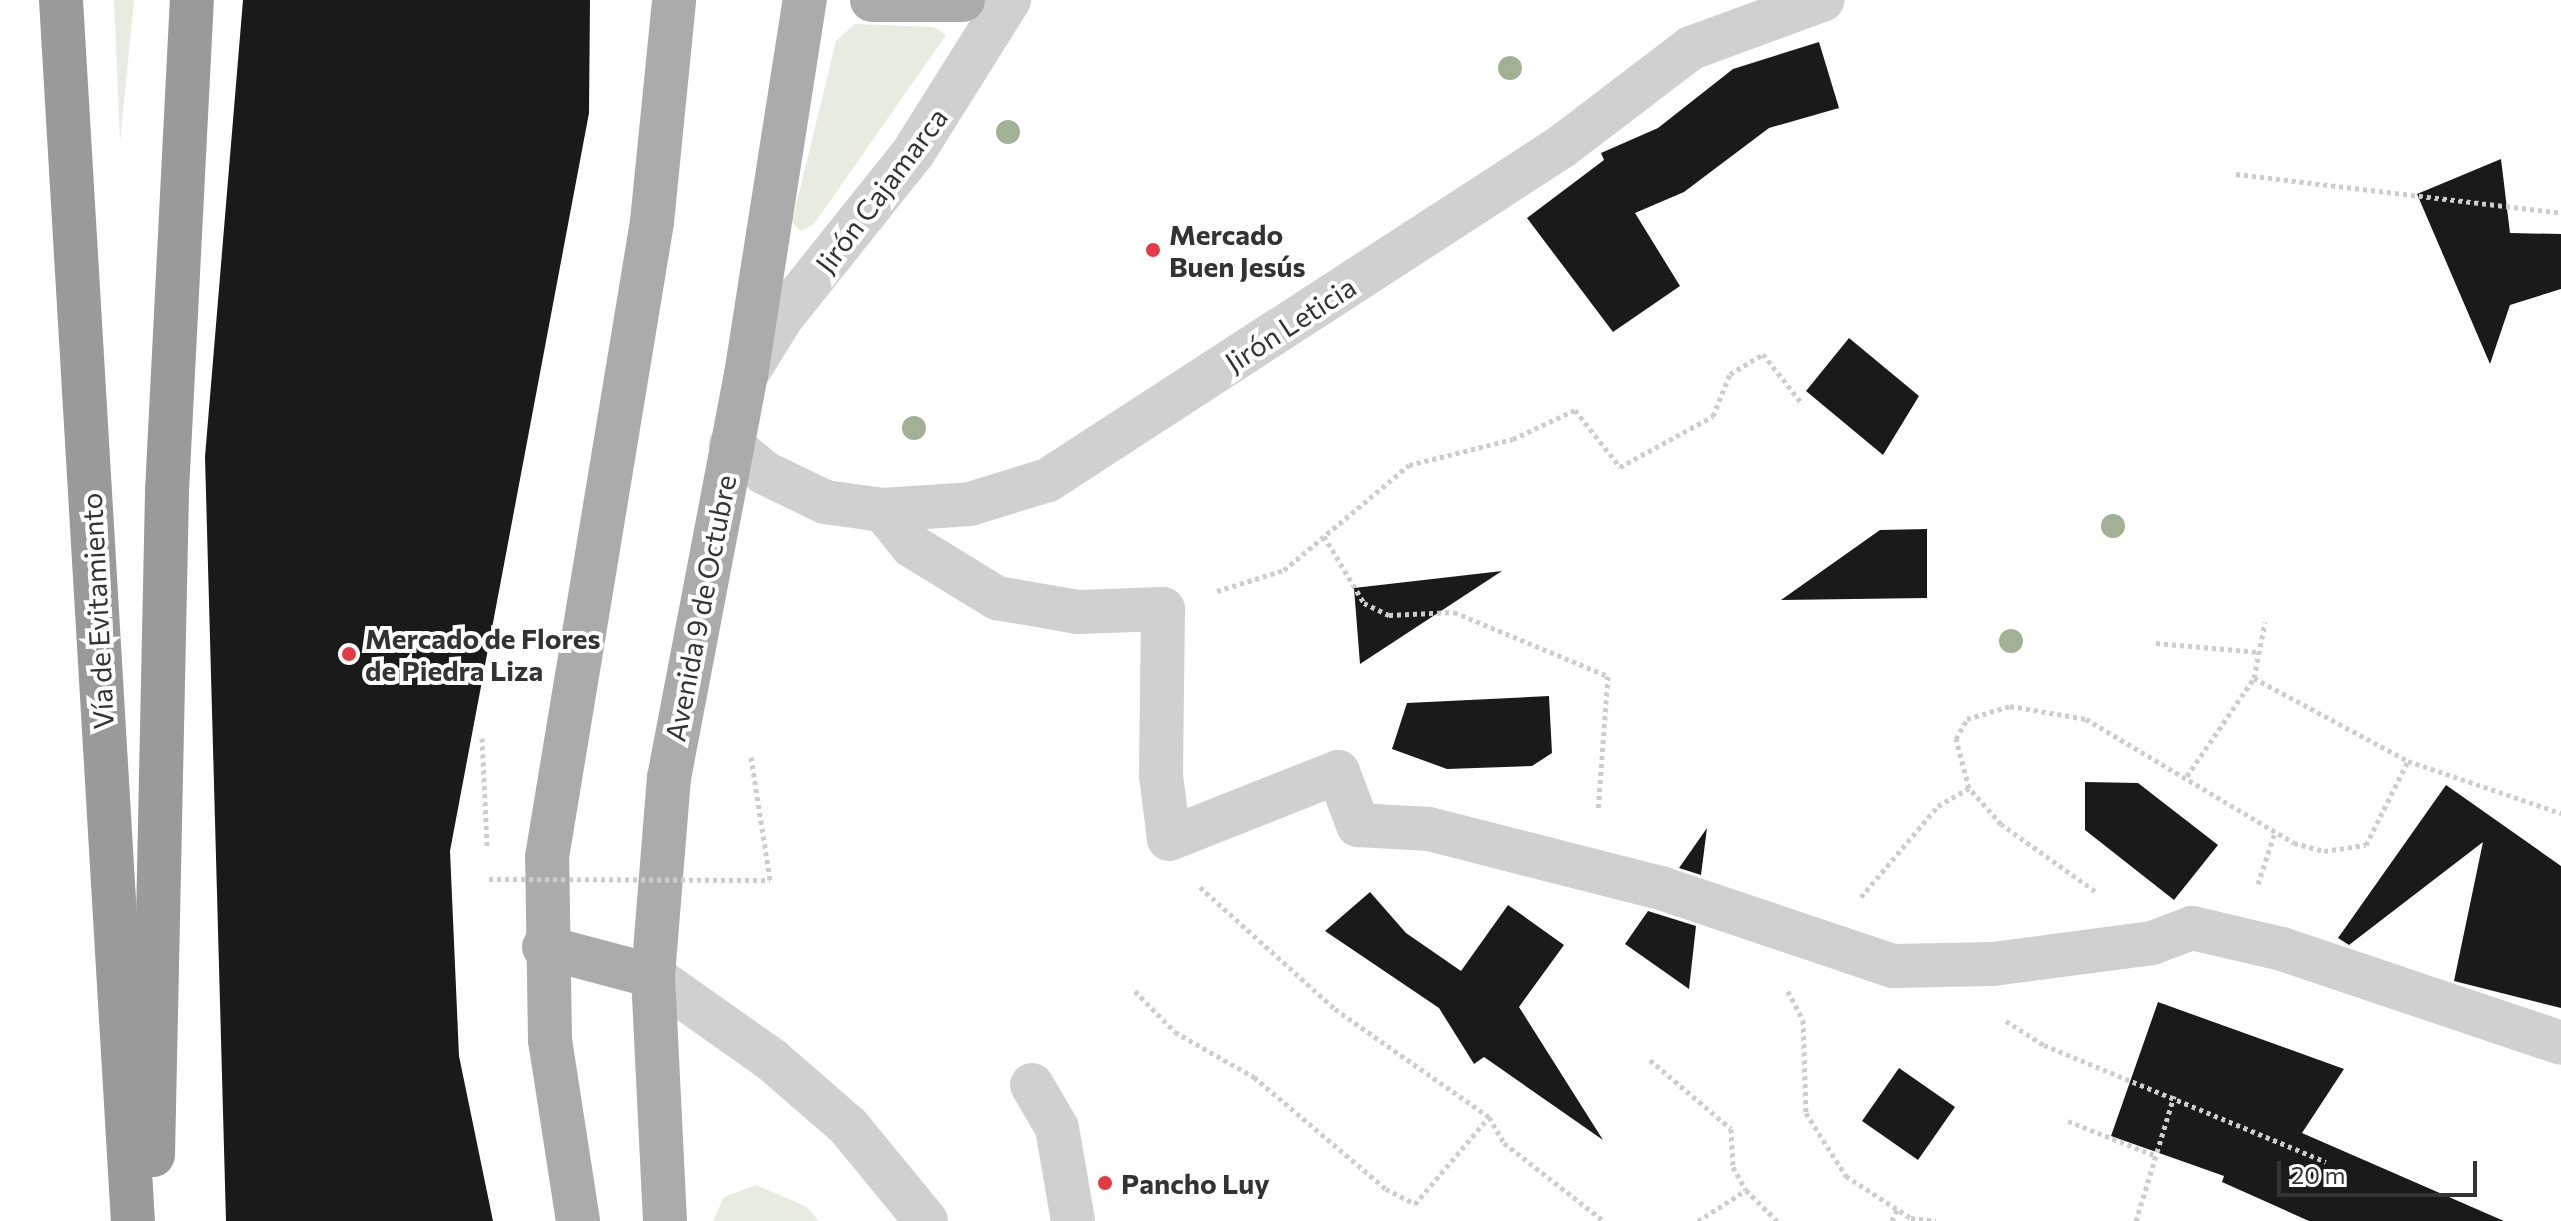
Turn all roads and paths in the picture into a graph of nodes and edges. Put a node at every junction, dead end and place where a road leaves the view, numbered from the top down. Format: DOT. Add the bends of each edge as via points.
graph roads {
  1 [pos="61,0"];
  2 [pos="192,0"];
  3 [pos="674,0"];
  4 [pos="805,0"];
  5 [pos="872,0"];
  6 [pos="963,0"];
  7 [pos="1009,0"];
  8 [pos="1822,0"];
  9 [pos="2236,174"];
  10 [pos="2561,213"];
  11 [pos="746,375"];
  12 [pos="1800,401"];
  13 [pos="731,445"];
  14 [pos="883,510"];
  15 [pos="1324,536"];
  16 [pos="1163,609"];
  17 [pos="2265,622"];
  18 [pos="2156,643"];
  19 [pos="2259,652"];
  20 [pos="2254,678"];
  21 [pos="482,738"];
  22 [pos="751,757"];
  23 [pos="2408,761"];
  24 [pos="2187,776"];
  25 [pos="1969,788"];
  26 [pos="2561,813"];
  27 [pos="1169,839"];
  28 [pos="1593,871"];
  29 [pos="2104,896"];
  30 [pos="1829,946"];
  31 [pos="544,947"];
  32 [pos="653,976"];
  33 [pos="1786,986"];
  34 [pos="1135,991"];
  35 [pos="1990,1013"];
  36 [pos="2561,1043"];
  37 [pos="1650,1060"];
  38 [pos="1032,1085"];
  39 [pos="2174,1096"];
  40 [pos="1489,1117"];
  41 [pos="2068,1121"];
  42 [pos="2154,1155"];
  43 [pos="2326,1162"];
  44 [pos="1746,1190"];
  45 [pos="1897,1209"];
  46 [pos="133,1221"];
  47 [pos="150,1221"];
  48 [pos="578,1221"];
  49 [pos="665,1221"];
  50 [pos="926,1221"];
  51 [pos="1073,1221"];
  52 [pos="1604,1221"];
  53 [pos="1698,1221"];
  54 [pos="1777,1221"];
  55 [pos="1892,1221"];
  56 [pos="1936,1221"];
  57 [pos="2136,1221"];
  1 -- 46 [label="highway, Vía de Evitamiento"];
  2 -- 47 [label="highway" via="167,491 160,1042"];
  3 -- 31 [label="main road" via="652,222 560,755"];
  4 -- 11 [label="main road, Avenida 9 de Octubre"];
  5 -- 6 [label="main road"];
  7 -- 11 [label="street, Jirón Cajamarca" via="913,153 782,317"];
  8 -- 14 [label="street, Jirón Leticia" via="1691,48 1561,147 1048,480 970,504"];
  9 -- 10 [label="path"];
  11 -- 13 [label="main road, Avenida 9 de Octubre"];
  12 -- 15 [label="path" via="1763,354 1730,374 1713,416 1620,467 1575,410 1513,439 1409,465"];
  13 -- 14 [label="street, Jirón Leticia" via="765,473 825,502"];
  13 -- 32 [label="main road, Avenida 9 de Octubre" via="671,765"];
  14 -- 16 [label="street" via="912,546 997,598 1078,612"];
  15 -- 16 [label="path" via="1284,570"];
  15 -- 28 [label="path" via="1364,603 1389,615 1454,612 1608,676"];
  16 -- 27 [label="street" via="1161,775"];
  17 -- 19 [label="path"];
  18 -- 19 [label="path"];
  19 -- 20 [label="path"];
  20 -- 23 [label="path"];
  20 -- 24 [label="path"];
  21 -- 22 [label="path, bridge" via="489,879 770,880"];
  23 -- 24 [label="path" via="2366,845 2324,851 2294,843"];
  23 -- 26 [label="path"];
  24 -- 25 [label="path" via="2086,719 2010,706 1967,719 1956,739"];
  25 -- 29 [label="path" via="2001,824"];
  25 -- 30 [label="path" via="1938,806"];
  27 -- 28 [label="street" via="1338,772 1358,825 1429,829"];
  27 -- 40 [label="path" via="1205,894 1335,1009"];
  28 -- 30 [label="street"];
  30 -- 36 [label="street" via="1893,966 1993,964 2152,943 2192,928 2282,949"];
  31 -- 32 [label="main road"];
  31 -- 48 [label="main road"];
  32 -- 49 [label="main road, Avenida 9 de Octubre"];
  32 -- 50 [label="street" via="772,1060 848,1126"];
  33 -- 45 [label="path" via="1803,1020 1806,1113 1846,1176"];
  34 -- 40 [label="path" via="1175,1032 1254,1077 1386,1189 1415,1204"];
  35 -- 39 [label="path" via="2044,1045"];
  37 -- 44 [label="path" via="1731,1129 1733,1167"];
  38 -- 51 [label="street" via="1057,1128"];
  39 -- 42 [label="path"];
  39 -- 43 [label="path"];
  40 -- 52 [label="path" via="1504,1143"];
  41 -- 42 [label="path"];
  42 -- 57 [label="path"];
  44 -- 53 [label="path"];
  44 -- 54 [label="path"];
  45 -- 55 [label="path"];
  45 -- 56 [label="path"];
}
